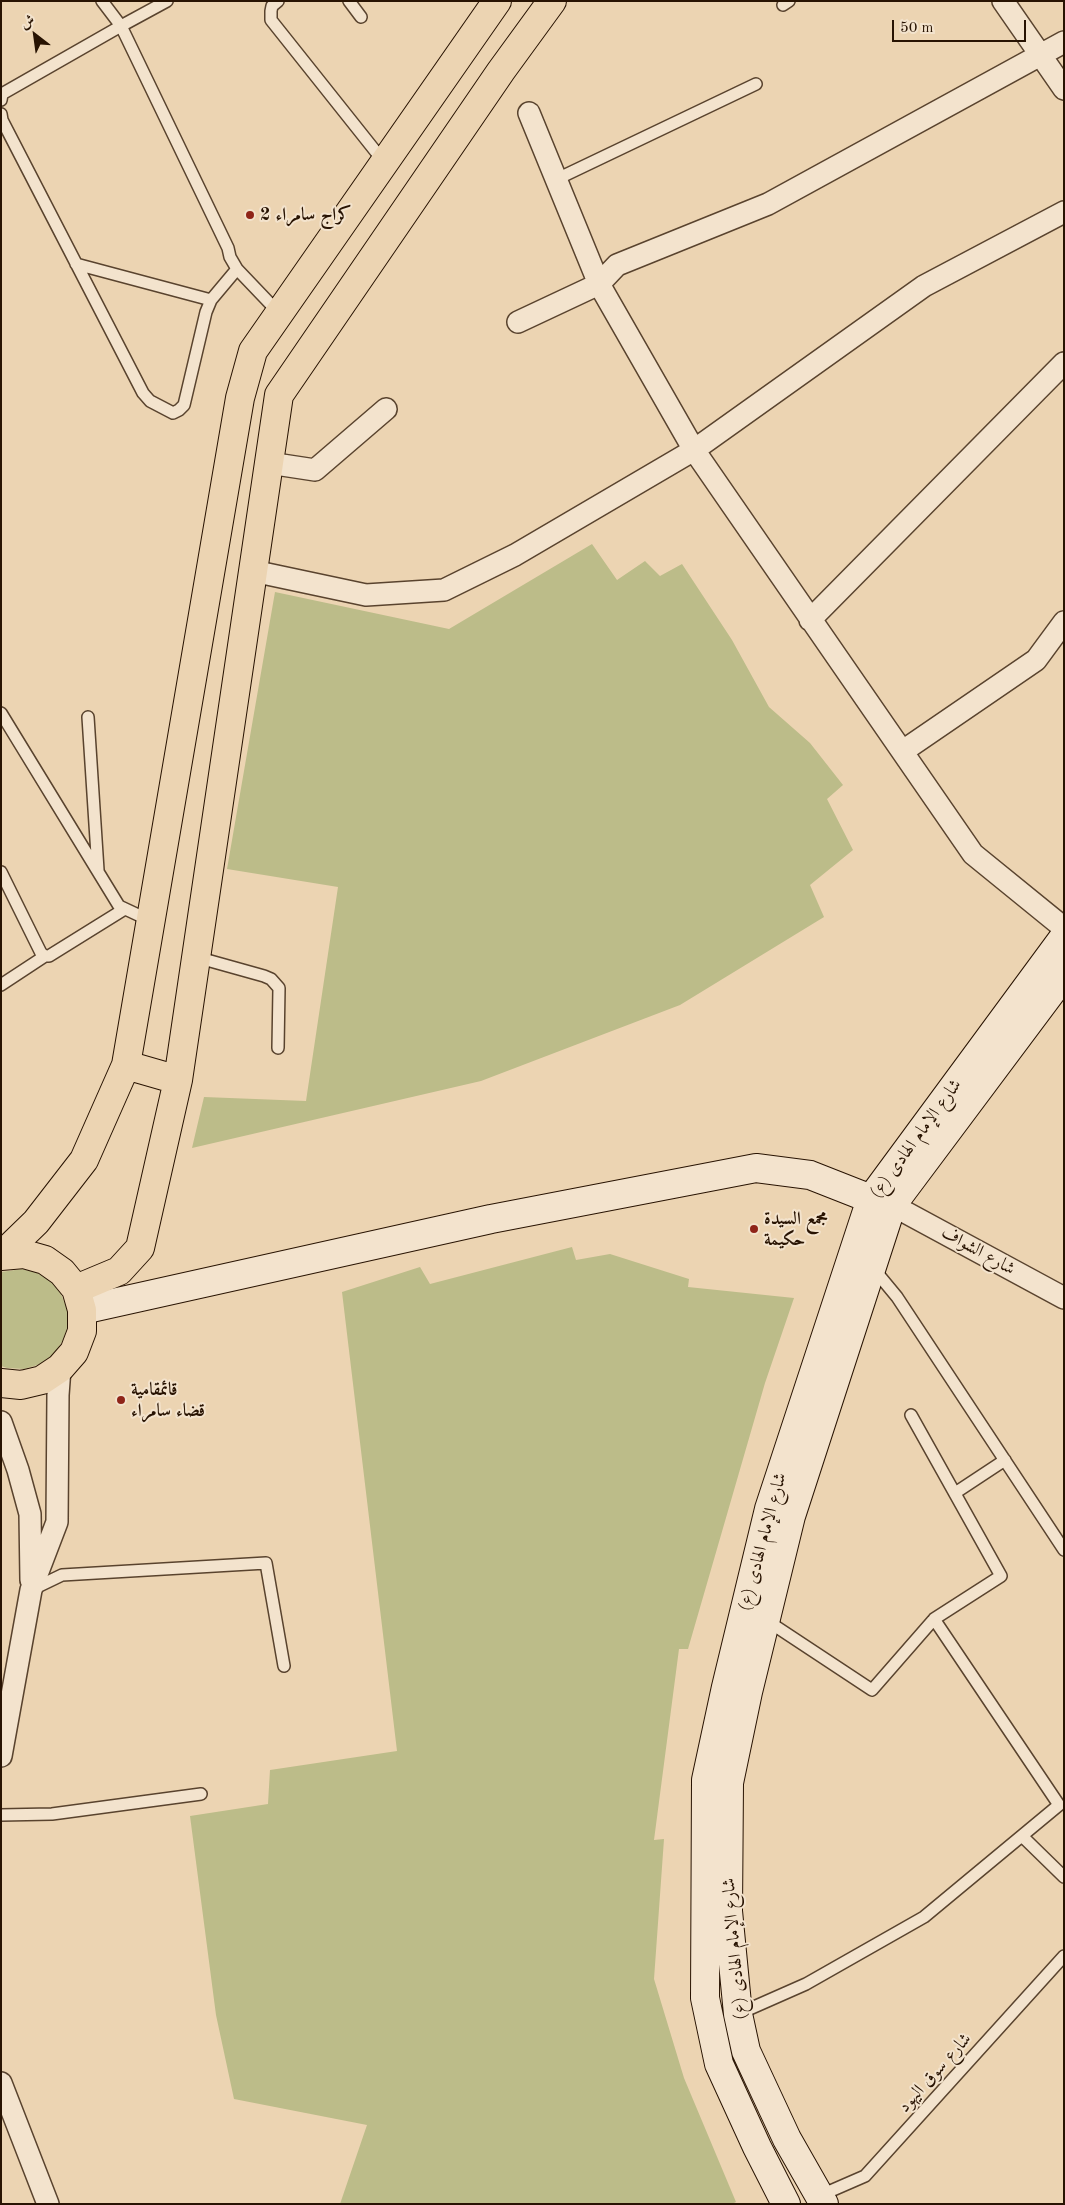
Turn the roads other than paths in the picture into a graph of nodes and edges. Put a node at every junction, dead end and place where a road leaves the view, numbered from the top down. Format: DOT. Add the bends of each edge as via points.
graph roads {
  1 [pos="102,1"];
  2 [pos="167,1"];
  3 [pos="278,1"];
  4 [pos="349,1"];
  5 [pos="497,1"];
  6 [pos="552,1"];
  7 [pos="1003,1"];
  8 [pos="361,17"];
  9 [pos="122,26"];
  10 [pos="474,33"];
  11 [pos="1064,42"];
  12 [pos="1041,56"];
  13 [pos="501,71"];
  14 [pos="756,84"];
  15 [pos="1064,89"];
  16 [pos="1,100"];
  17 [pos="528,113"];
  18 [pos="1,114"];
  19 [pos="384,162"];
  20 [pos="557,179"];
  21 [pos="1063,213"];
  22 [pos="76,264"];
  23 [pos="237,269"];
  24 [pos="600,284"];
  25 [pos="211,300"];
  26 [pos="279,313"];
  27 [pos="518,322"];
  28 [pos="1064,363"];
  29 [pos="386,409"];
  30 [pos="694,450"];
  31 [pos="269,463"];
  32 [pos="253,572"];
  33 [pos="810,620"];
  34 [pos="1064,622"];
  35 [pos="1,713"];
  36 [pos="88,716"];
  37 [pos="903,751"];
  38 [pos="1,872"];
  39 [pos="98,872"];
  40 [pos="123,910"];
  41 [pos="151,921"];
  42 [pos="1064,928"];
  43 [pos="1064,937"];
  44 [pos="45,956"];
  45 [pos="196,957"];
  46 [pos="1064,975"];
  47 [pos="1,985"];
  48 [pos="278,1048"];
  49 [pos="126,1065"];
  50 [pos="178,1080"];
  51 [pos="882,1202"];
  52 [pos="2,1255"];
  53 [pos="872,1266"];
  54 [pos="1064,1298"];
  55 [pos="79,1299"];
  56 [pos="60,1368"];
  57 [pos="1,1383"];
  58 [pos="911,1415"];
  59 [pos="1,1422"];
  60 [pos="1005,1460"];
  61 [pos="955,1494"];
  62 [pos="1064,1550"];
  63 [pos="31,1590"];
  64 [pos="934,1619"];
  65 [pos="765,1620"];
  66 [pos="284,1666"];
  67 [pos="6,1705"];
  68 [pos="1,1756"];
  69 [pos="201,1794"];
  70 [pos="1061,1802"];
  71 [pos="1,1815"];
  72 [pos="1022,1836"];
  73 [pos="1064,1877"];
  74 [pos="1064,1956"];
  75 [pos="738,2014"];
  76 [pos="1,2083"];
  77 [pos="822,2200"];
  78 [pos="48,2204"];
  79 [pos="786,2204"];
  1 -- 9 [label="lane"];
  2 -- 9 [label="lane"];
  3 -- 19 [label="lane" via="270,11 271,20"];
  4 -- 8 [label="lane"];
  5 -- 10 [label="main road"];
  6 -- 13 [label="main road"];
  7 -- 12 [label="street"];
  9 -- 16 [label="lane" via="2,94"];
  9 -- 23 [label="lane"];
  10 -- 13 [label="main road"];
  10 -- 19 [label="main road"];
  11 -- 12 [label="street"];
  12 -- 15 [label="street"];
  12 -- 24 [label="street" via="768,204 617,265"];
  13 -- 31 [label="main road" via="279,395"];
  14 -- 20 [label="lane"];
  17 -- 20 [label="street"];
  18 -- 22 [label="lane"];
  19 -- 26 [label="main road"];
  20 -- 24 [label="street"];
  21 -- 30 [label="street" via="924,286"];
  22 -- 25 [label="lane"];
  22 -- 25 [label="lane" via="143,393 173,413 184,405"];
  23 -- 25 [label="lane"];
  23 -- 26 [label="lane"];
  24 -- 27 [label="street"];
  24 -- 30 [label="street"];
  26 -- 41 [label="main road" via="253,351 240,398"];
  28 -- 33 [label="street"];
  29 -- 31 [label="street" via="314,470"];
  30 -- 32 [label="street" via="515,555 444,590 366,595"];
  30 -- 33 [label="street"];
  31 -- 32 [label="main road"];
  32 -- 45 [label="main road"];
  33 -- 37 [label="street"];
  34 -- 37 [label="street" via="1036,660"];
  35 -- 39 [label="lane"];
  36 -- 39 [label="lane"];
  37 -- 42 [label="street" via="973,854"];
  38 -- 44 [label="lane"];
  39 -- 40 [label="lane"];
  40 -- 41 [label="lane"];
  40 -- 44 [label="lane"];
  41 -- 49 [label="main road"];
  43 -- 51 [label="main road, شارع الإمام الهادی (ع)"];
  44 -- 47 [label="lane"];
  45 -- 48 [label="lane" via="271,979 279,988"];
  45 -- 50 [label="main road"];
  46 -- 51 [label="main road, شارع الإمام الهادی (ع)"];
  49 -- 50 [label="main road"];
  49 -- 52 [label="main road" via="84,1160 36,1222"];
  50 -- 55 [label="main road" via="140,1248 119,1271"];
  51 -- 53 [label="main road, شارع الإمام الهادی (ع)"];
  51 -- 54 [label="street, شارع الشواف"];
  51 -- 55 [label="main road" via="810,1175 756,1168"];
  51 -- 79 [label="main road, شارع الإمام الهادی (ع)" via="769,1509 706,1780 705,1998 720,2064"];
  52 -- 55 [label="main road" via="24,1254 45,1260 62,1272"];
  53 -- 60 [label="lane" via="897,1297"];
  53 -- 65 [label="main road, شارع الإمام الهادی (ع)" via="791,1516"];
  55 -- 56 [label="main road" via="82,1331 74,1352"];
  56 -- 57 [label="main road" via="35,1382 21,1385"];
  56 -- 63 [label="street" via="57,1522"];
  58 -- 61 [label="lane"];
  59 -- 63 [label="street" via="30,1514"];
  60 -- 61 [label="lane"];
  60 -- 62 [label="lane"];
  61 -- 64 [label="lane" via="1001,1576"];
  63 -- 66 [label="lane" via="62,1575 266,1563"];
  63 -- 67 [label="street"];
  64 -- 65 [label="lane" via="872,1690"];
  64 -- 70 [label="lane"];
  65 -- 75 [label="main road, شارع الإمام الهادی (ع)" via="729,1783 728,1912"];
  67 -- 68 [label="street"];
  69 -- 71 [label="lane" via="52,1814"];
  70 -- 72 [label="lane"];
  72 -- 73 [label="lane"];
  72 -- 75 [label="lane" via="924,1917 806,1984"];
  74 -- 77 [label="lane, شارع سوق اليهود" via="865,2176"];
  75 -- 77 [label="main road, شارع الإمام الهادی (ع)" via="746,2051 787,2138"];
  76 -- 78 [label="street"];
}
